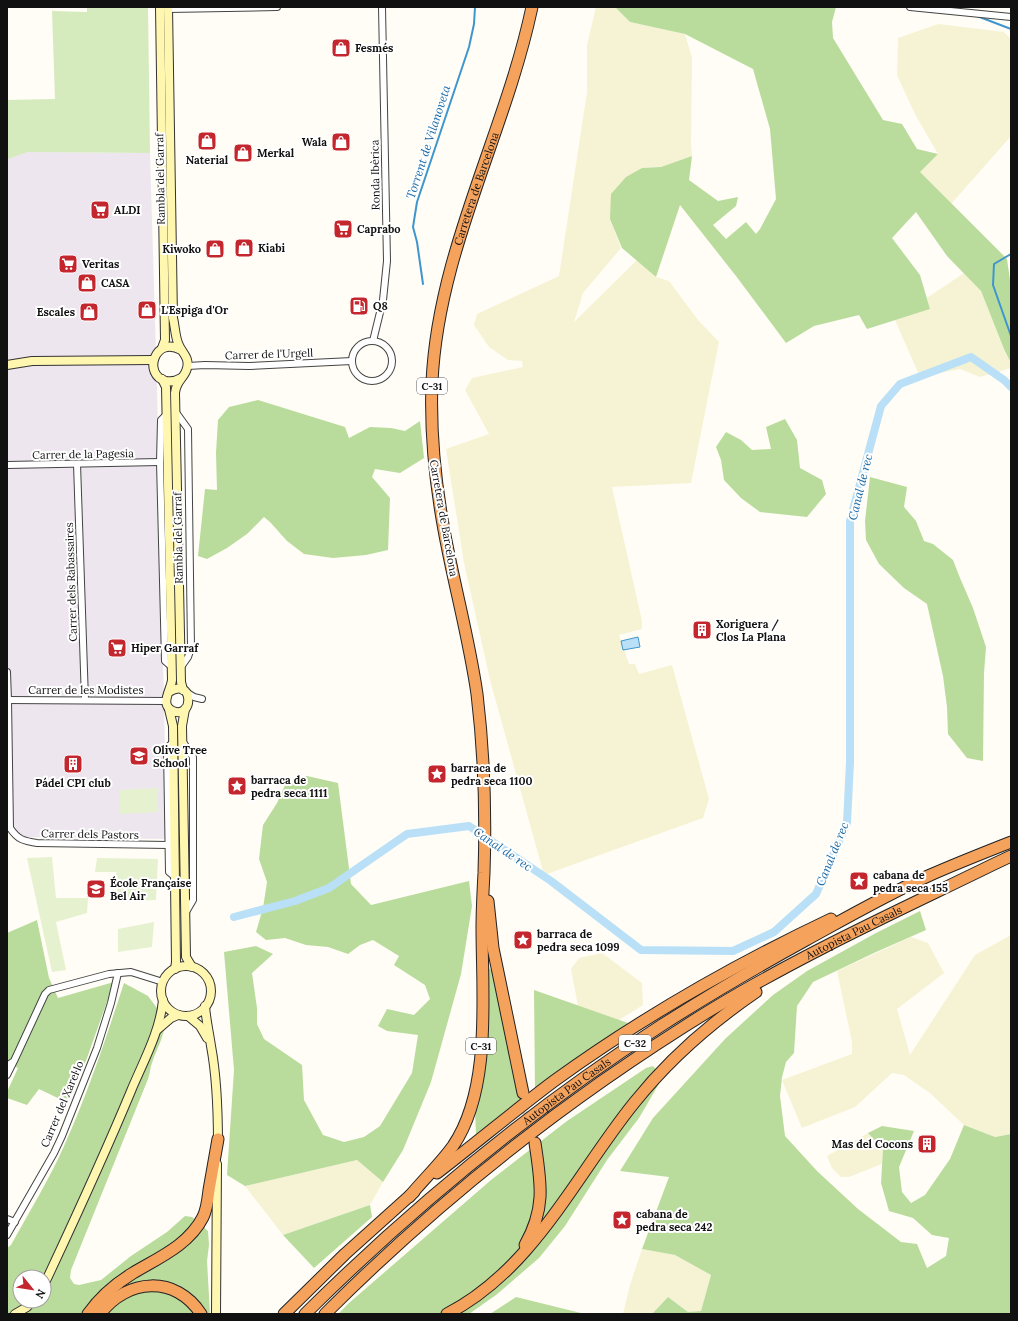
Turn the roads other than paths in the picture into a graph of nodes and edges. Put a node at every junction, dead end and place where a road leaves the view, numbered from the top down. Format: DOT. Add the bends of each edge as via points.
graph roads {
  1 [pos="277,7"];
  2 [pos="532,7"];
  3 [pos="910,7"];
  4 [pos="166,8"];
  5 [pos="381,8"];
  6 [pos="1011,17"];
  7 [pos="373,341"];
  8 [pos="162,348"];
  9 [pos="181,350"];
  10 [pos="153,360"];
  11 [pos="352,361"];
  12 [pos="7,365"];
  13 [pos="188,366"];
  14 [pos="182,377"];
  15 [pos="162,379"];
  16 [pos="175,411"];
  17 [pos="166,414"];
  18 [pos="160,462"];
  19 [pos="77,464"];
  20 [pos="7,466"];
  21 [pos="172,667"];
  22 [pos="181,667"];
  23 [pos="7,672"];
  24 [pos="185,691"];
  25 [pos="169,692"];
  26 [pos="8,700"];
  27 [pos="86,700"];
  28 [pos="167,705"];
  29 [pos="186,707"];
  30 [pos="173,742"];
  31 [pos="1011,842"];
  32 [pos="168,845"];
  33 [pos="1011,856"];
  34 [pos="484,873"];
  35 [pos="175,877"];
  36 [pos="873,903"];
  37 [pos="820,950"];
  38 [pos="176,966"];
  39 [pos="192,967"];
  40 [pos="118,973"];
  41 [pos="163,982"];
  42 [pos="163,1000"];
  43 [pos="205,1006"];
  44 [pos="178,1015"];
  45 [pos="188,1016"];
  46 [pos="157,1030"];
  47 [pos="211,1046"];
  48 [pos="14,1061"];
  49 [pos="7,1066"];
  50 [pos="7,1075"];
  51 [pos="523,1093"];
  52 [pos="218,1139"];
  53 [pos="535,1143"];
  54 [pos="409,1197"];
  55 [pos="7,1219"];
  56 [pos="15,1222"];
  57 [pos="7,1235"];
  58 [pos="51,1269"];
  59 [pos="506,1271"];
  60 [pos="88,1314"];
  61 [pos="100,1314"];
  62 [pos="201,1314"];
  63 [pos="216,1314"];
  64 [pos="284,1314"];
  65 [pos="305,1314"];
  66 [pos="325,1314"];
  67 [pos="447,1314"];
  1 -- 4 [label="street"];
  2 -- 34 [label="highway, Carretera de Barcelona / C-31" via="514,78 459,237 447,281 438,328 433,378 431,418 438,494 471,656 481,736 484,775"];
  3 -- 6 [label="street"];
  4 -- 8 [label="street, Rambla del Garraf" via="165,340"];
  4 -- 9 [label="street, Rambla del Garraf" via="173,318"];
  5 -- 7 [label="street, Ronda Ibèrica" via="387,261"];
  7 -- 11 [label="street" via="361,344 353,354"];
  7 -- 11 [label="street" via="380,342 390,351 392,364 385,376 373,381 361,378 356,373"];
  8 -- 9 [label="street" via="173,347"];
  8 -- 10 [label="street, Rambla del Garraf"];
  9 -- 13 [label="street, Rambla del Garraf" via="186,356"];
  10 -- 12 [label="street" via="32,361"];
  10 -- 15 [label="street, Rambla del Garraf" via="154,371"];
  11 -- 13 [label="street, Carrer de l'Urgell"];
  13 -- 14 [label="street, Rambla del Garraf"];
  14 -- 15 [label="street" via="171,381"];
  14 -- 16 [label="street, Rambla del Garraf" via="176,385"];
  15 -- 17 [label="street, Rambla del Garraf" via="166,387"];
  16 -- 22 [label="street, Rambla del Garraf"];
  16 -- 22 [label="street, Rambla del Garraf" via="188,429 191,648"];
  17 -- 18 [label="street, Rambla del Garraf" via="161,420"];
  17 -- 21 [label="street, Rambla del Garraf"];
  18 -- 19 [label="street, Carrer de la Pagesia"];
  18 -- 21 [label="street, Rambla del Garraf" via="165,661"];
  19 -- 20 [label="street, Carrer de la Pagesia"];
  19 -- 27 [label="street, Carrer dels Rabassaires"];
  21 -- 25 [label="street, Rambla del Garraf"];
  22 -- 24 [label="street, Rambla del Garraf" via="181,682"];
  23 -- 26 [label="street"];
  24 -- 25 [label="street" via="178,688"];
  24 -- 29 [label="street" via="189,697"];
  24 -- 29 [label="street" via="202,699"];
  25 -- 28 [label="street" via="166,696"];
  26 -- 27 [label="street, Carrer de les Modistes"];
  26 -- 32 [label="street, Carrer dels Pastors" via="10,828 15,835 24,841 38,843"];
  27 -- 28 [label="street, Carrer de les Modistes"];
  28 -- 29 [label="street" via="175,712"];
  28 -- 30 [label="street" via="173,726"];
  29 -- 39 [label="street" via="182,726 186,957"];
  30 -- 32 [label="street" via="167,748"];
  30 -- 35 [label="street"];
  31 -- 36 [label="highway, Autopista Pau Casals / C-32" via="928,876"];
  32 -- 35 [label="street" via="169,872"];
  33 -- 37 [label="highway, Autopista Pau Casals / C-32"];
  34 -- 51 [label="highway, C-31" via="493,948"];
  34 -- 54 [label="highway, C-31" via="481,1059 474,1100 453,1146"];
  35 -- 38 [label="street"];
  36 -- 54 [label="highway" via="849,910 770,948 643,1021 508,1115"];
  36 -- 65 [label="highway, Autopista Pau Casals / C-32" via="759,966 661,1025 562,1094 431,1198"];
  37 -- 59 [label="highway" via="807,962 728,1010 683,1049 634,1103 534,1242"];
  37 -- 66 [label="highway, Autopista Pau Casals / C-32" via="714,1008 570,1105 439,1209"];
  38 -- 39 [label="street"];
  38 -- 41 [label="street"];
  39 -- 43 [label="street" via="203,973 208,982 210,994"];
  40 -- 41 [label="street" via="131,972"];
  40 -- 48 [label="street" via="49,990"];
  40 -- 56 [label="street, Carrer del Xarel·lo" via="97,1048 62,1136"];
  41 -- 42 [label="street"];
  42 -- 44 [label="street" via="169,1009"];
  42 -- 46 [label="street"];
  43 -- 45 [label="street" via="196,1014"];
  43 -- 47 [label="street"];
  44 -- 45 [label="street"];
  44 -- 46 [label="street"];
  45 -- 47 [label="street" via="200,1026"];
  46 -- 58 [label="street"];
  47 -- 52 [label="street" via="218,1107"];
  48 -- 49 [label="street"];
  48 -- 50 [label="street"];
  52 -- 60 [label="highway" via="206,1205 203,1216 194,1229 182,1243 112,1288 96,1302"];
  52 -- 63 [label="street"];
  53 -- 59 [label="highway" via="541,1187 539,1208 528,1240"];
  54 -- 64 [label="highway" via="345,1254"];
  55 -- 56 [label="street"];
  56 -- 57 [label="street, Carrer del Xarel·lo"];
  59 -- 67 [label="highway" via="474,1298"];
  61 -- 62 [label="highway" via="121,1295 137,1287 154,1285 176,1291 192,1302"];
}
